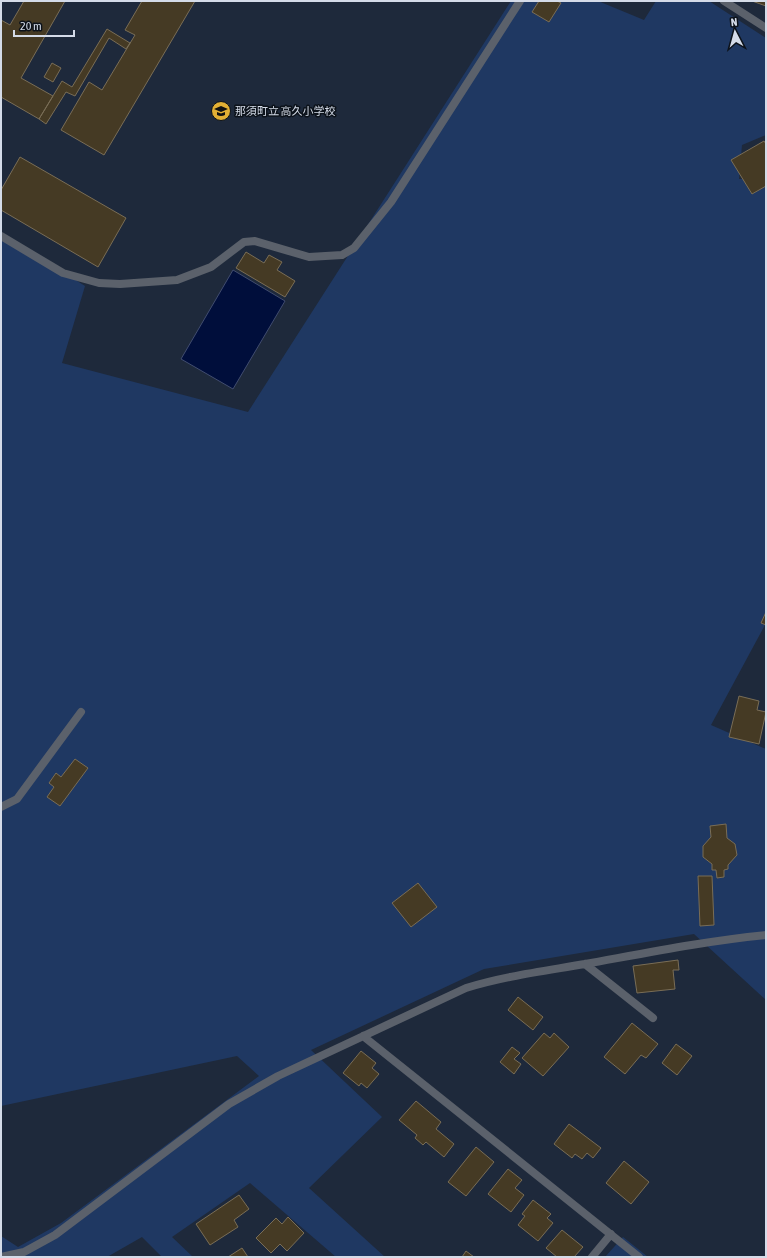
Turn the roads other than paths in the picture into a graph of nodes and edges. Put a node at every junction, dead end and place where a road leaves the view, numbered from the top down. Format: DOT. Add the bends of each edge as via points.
graph roads {
  1 [pos="520,1"];
  2 [pos="724,1"];
  3 [pos="766,28"];
  4 [pos="1,236"];
  5 [pos="82,712"];
  6 [pos="1,807"];
  7 [pos="766,935"];
  8 [pos="585,964"];
  9 [pos="654,1018"];
  10 [pos="363,1036"];
  11 [pos="611,1234"];
  12 [pos="1,1257"];
  13 [pos="592,1257"];
  14 [pos="639,1257"];
  1 -- 4 [label="lane" via="391,202 354,248 342,255 309,257 254,241 244,242 211,267 177,280 99,283 63,273"];
  2 -- 3 [label="lane"];
  5 -- 6 [label="lane" via="17,799"];
  7 -- 8 [label="lane" via="717,940"];
  8 -- 9 [label="lane"];
  8 -- 10 [label="lane" via="495,979 466,988"];
  10 -- 11 [label="lane"];
  10 -- 12 [label="lane" via="278,1076 229,1104 55,1235 24,1252"];
  11 -- 13 [label="lane"];
  11 -- 14 [label="lane"];
}
